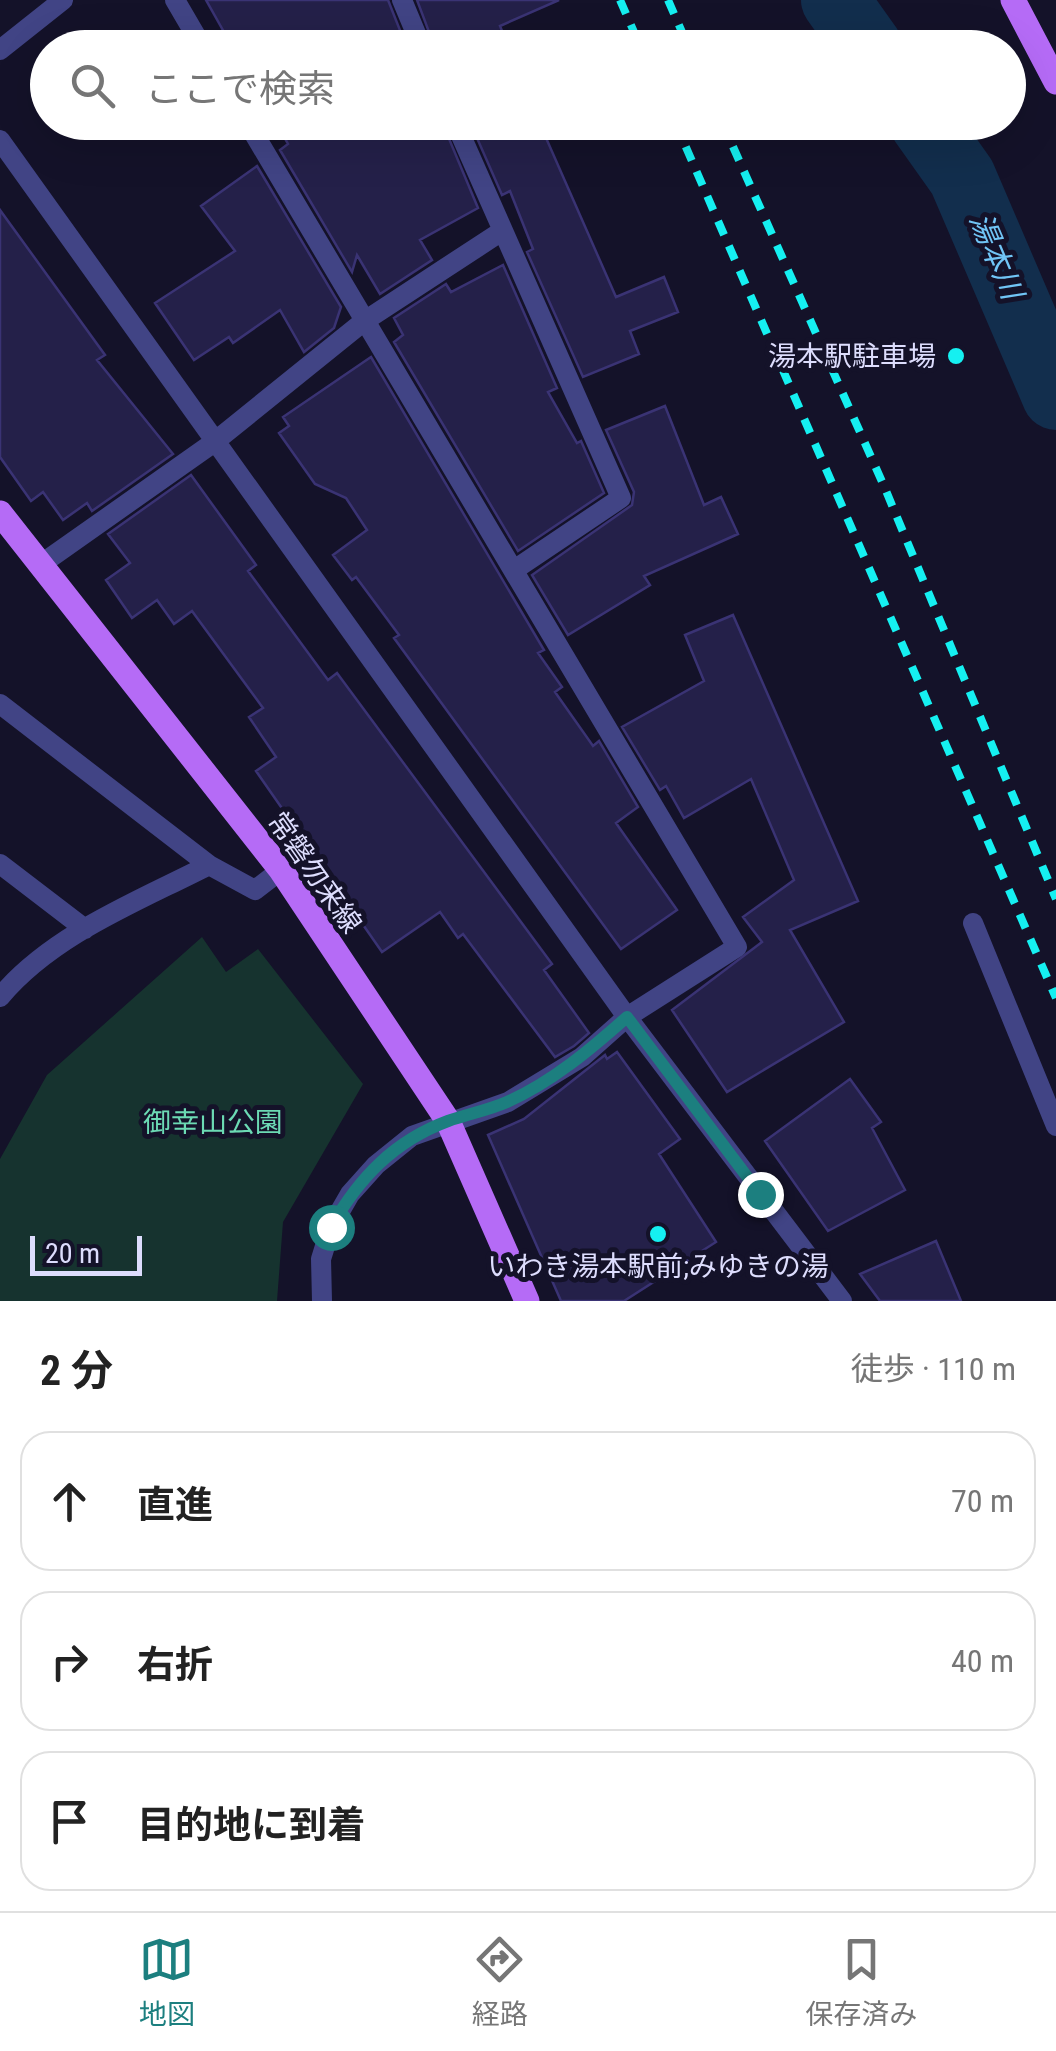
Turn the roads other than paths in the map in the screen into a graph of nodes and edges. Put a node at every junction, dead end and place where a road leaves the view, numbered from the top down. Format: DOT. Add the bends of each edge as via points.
graph roads {
  1 [pos="63,0"];
  2 [pos="175,0"];
  3 [pos="402,0"];
  4 [pos="1013,0"];
  5 [pos="192,30"];
  6 [pos="414,30"];
  7 [pos="0,50"];
  8 [pos="1056,82"];
  9 [pos="0,140"];
  10 [pos="257,140"];
  11 [pos="463,140"];
  12 [pos="502,231"];
  13 [pos="363,322"];
  14 [pos="213,444"];
  15 [pos="0,513"];
  16 [pos="40,565"];
  17 [pos="514,570"];
  18 [pos="0,704"];
  19 [pos="0,864"];
  20 [pos="210,865"];
  21 [pos="281,870"];
  22 [pos="974,924"];
  23 [pos="84,929"];
  24 [pos="0,998"];
  25 [pos="627,1017"];
  26 [pos="448,1121"];
  27 [pos="1056,1126"];
  28 [pos="322,1301"];
  29 [pos="527,1301"];
  30 [pos="842,1301"];
  1 -- 7 [label="street"];
  2 -- 5 [label="street"];
  3 -- 6 [label="street"];
  4 -- 8 [label="main road"];
  9 -- 14 [label="street"];
  10 -- 13 [label="street"];
  11 -- 12 [label="street"];
  12 -- 13 [label="street"];
  12 -- 17 [label="street" via="622,498"];
  13 -- 14 [label="street"];
  13 -- 17 [label="street"];
  14 -- 16 [label="street"];
  14 -- 25 [label="street"];
  15 -- 16 [label="main road, 常磐勿来線"];
  16 -- 21 [label="main road, 常磐勿来線"];
  17 -- 25 [label="street" via="737,947"];
  18 -- 20 [label="street"];
  19 -- 23 [label="street"];
  20 -- 21 [label="street" via="256,890"];
  20 -- 23 [label="street"];
  21 -- 26 [label="main road, 常磐勿来線"];
  22 -- 27 [label="street"];
  23 -- 24 [label="street" via="22,972"];
  25 -- 26 [label="street" via="582,1057 508,1102"];
  25 -- 30 [label="street"];
  26 -- 28 [label="street" via="412,1136 350,1194 321,1259"];
  26 -- 29 [label="main road, 常磐勿来線"];
}
